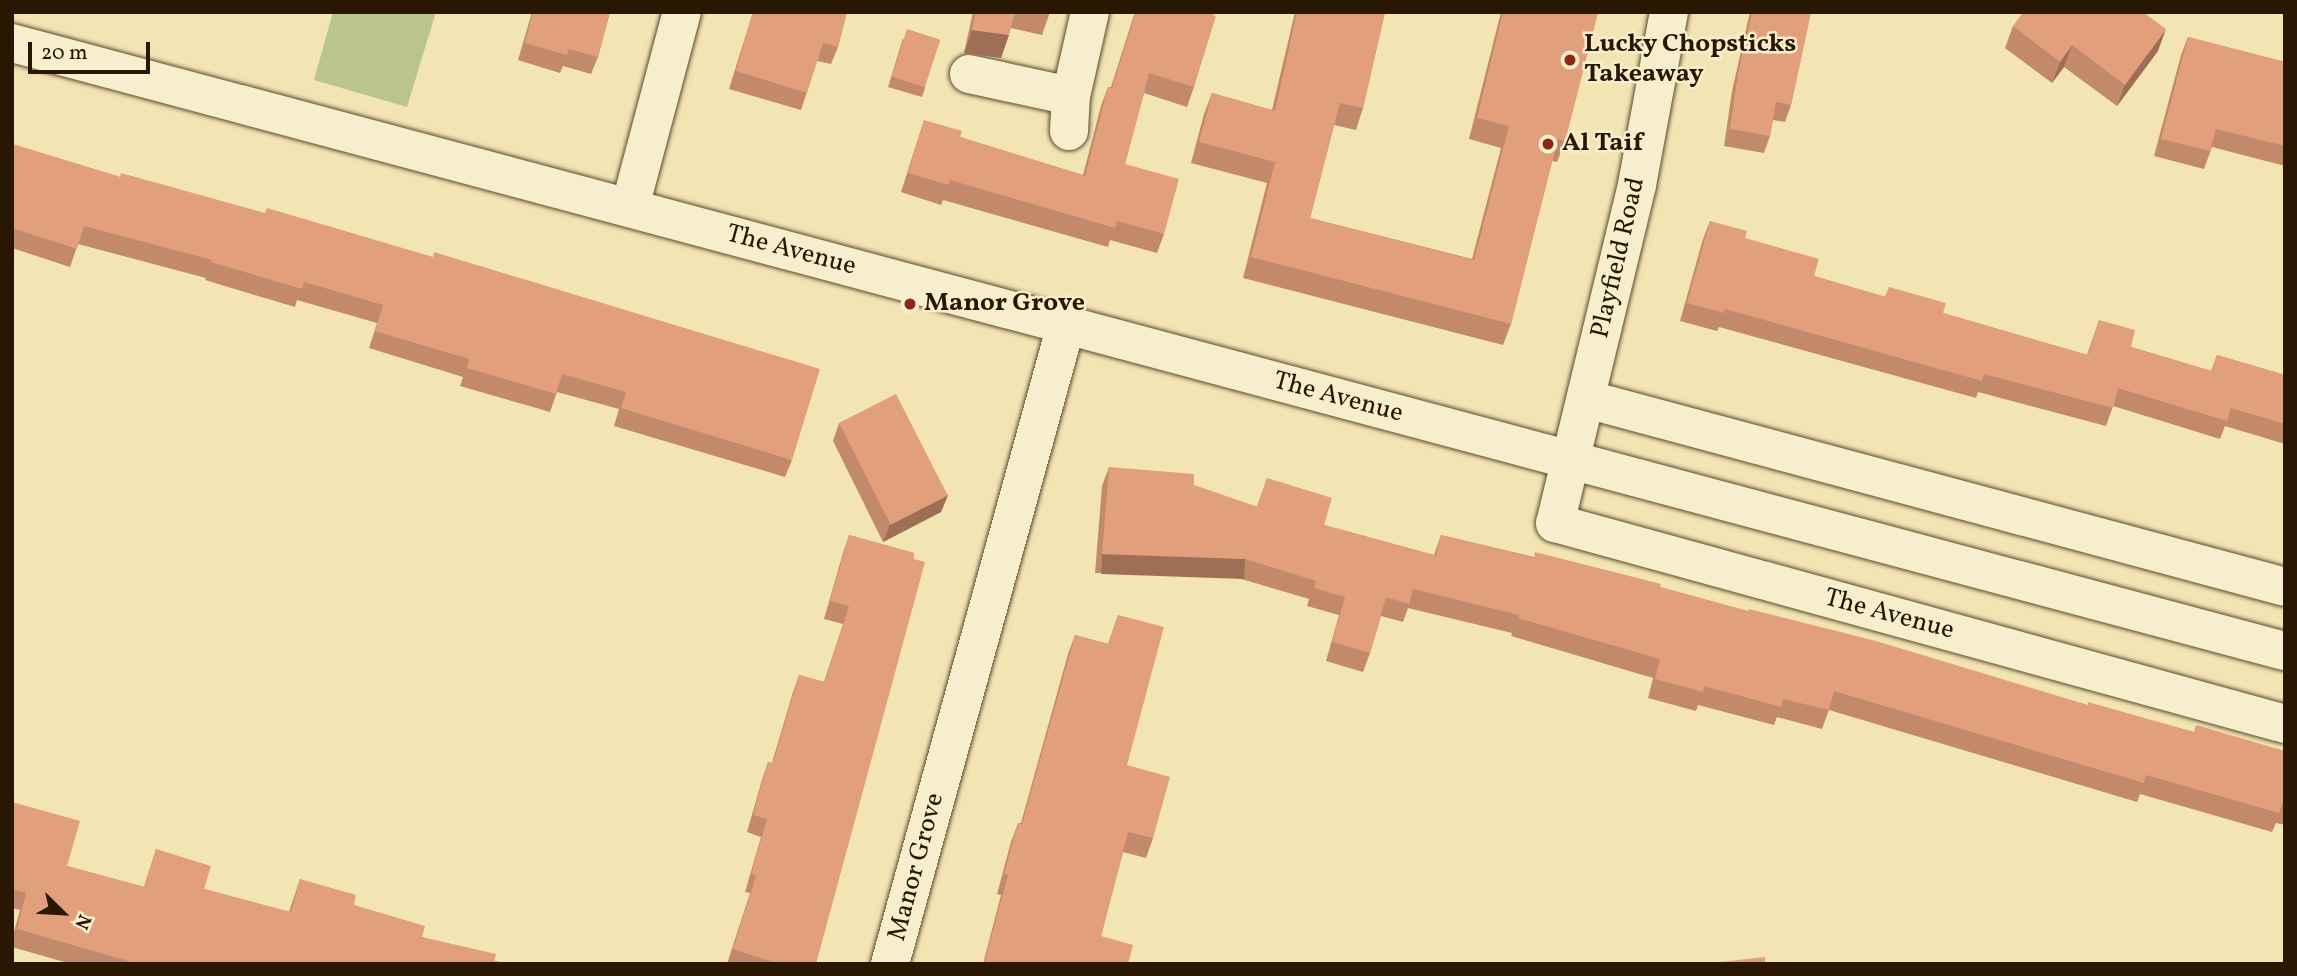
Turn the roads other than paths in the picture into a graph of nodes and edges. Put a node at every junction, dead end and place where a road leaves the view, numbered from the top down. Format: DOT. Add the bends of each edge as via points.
graph roads {
  1 [pos="682,12"];
  2 [pos="1090,12"];
  3 [pos="1669,12"];
  4 [pos="12,43"];
  5 [pos="969,74"];
  6 [pos="629,207"];
  7 [pos="1066,325"];
  8 [pos="1586,399"];
  9 [pos="1569,460"];
  10 [pos="2285,587"];
  11 [pos="2285,651"];
  12 [pos="2285,724"];
  13 [pos="890,964"];
  1 -- 6 [label="street"];
  2 -- 5 [label="street" via="1070,114"];
  3 -- 8 [label="street, Playfield Road" via="1637,185"];
  4 -- 6 [label="street, The Avenue"];
  6 -- 7 [label="street, The Avenue"];
  7 -- 9 [label="street, The Avenue"];
  7 -- 13 [label="street, Manor Grove"];
  8 -- 9 [label="street, Playfield Road"];
  8 -- 10 [label="street"];
  9 -- 11 [label="street, The Avenue"];
  9 -- 12 [label="street, The Avenue" via="1555,523"];
}
